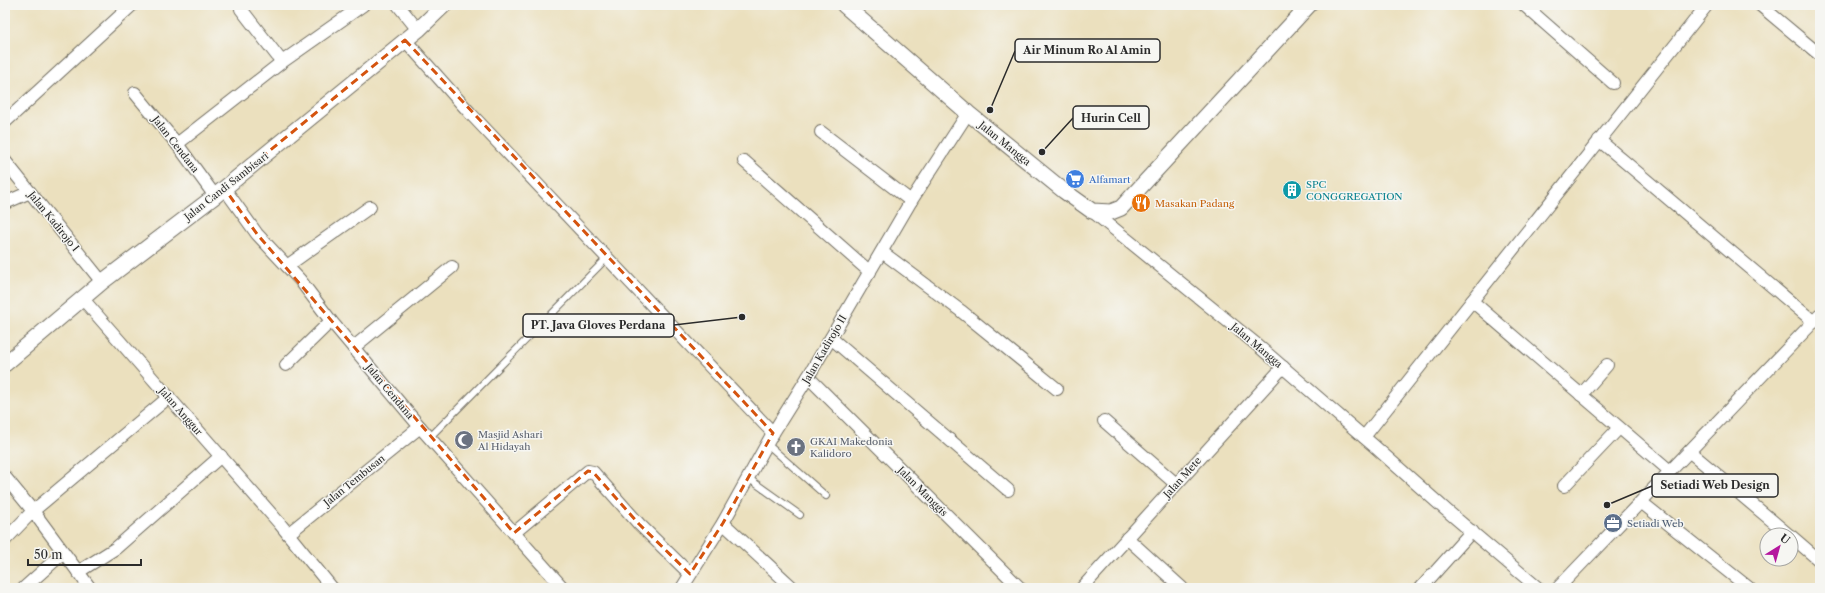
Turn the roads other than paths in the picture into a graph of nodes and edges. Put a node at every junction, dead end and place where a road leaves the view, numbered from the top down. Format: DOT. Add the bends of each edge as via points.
graph roads {
  1 [pos="132,5"];
  2 [pos="363,5"];
  3 [pos="398,5"];
  4 [pos="444,5"];
  5 [pos="844,5"];
  6 [pos="1309,5"];
  7 [pos="1524,5"];
  8 [pos="1706,5"];
  9 [pos="1760,5"];
  10 [pos="241,9"];
  11 [pos="418,30"];
  12 [pos="405,40"];
  13 [pos="1820,55"];
  14 [pos="282,62"];
  15 [pos="1613,83"];
  16 [pos="135,92"];
  17 [pos="968,113"];
  18 [pos="5,122"];
  19 [pos="821,132"];
  20 [pos="1599,140"];
  21 [pos="177,144"];
  22 [pos="5,161"];
  23 [pos="744,161"];
  24 [pos="30,192"];
  25 [pos="220,192"];
  26 [pos="911,201"];
  27 [pos="5,202"];
  28 [pos="370,207"];
  29 [pos="1092,210"];
  30 [pos="882,252"];
  31 [pos="607,258"];
  32 [pos="287,266"];
  33 [pos="452,267"];
  34 [pos="870,272"];
  35 [pos="102,282"];
  36 [pos="82,298"];
  37 [pos="1472,301"];
  38 [pos="1817,318"];
  39 [pos="331,321"];
  40 [pos="831,338"];
  41 [pos="354,347"];
  42 [pos="5,364"];
  43 [pos="286,365"];
  44 [pos="1607,365"];
  45 [pos="1282,366"];
  46 [pos="808,377"];
  47 [pos="1057,389"];
  48 [pos="1581,395"];
  49 [pos="169,397"];
  50 [pos="1104,422"];
  51 [pos="420,427"];
  52 [pos="1619,428"];
  53 [pos="1364,437"];
  54 [pos="430,438"];
  55 [pos="770,439"];
  56 [pos="1690,452"];
  57 [pos="221,456"];
  58 [pos="1670,471"];
  59 [pos="5,477"];
  60 [pos="748,478"];
  61 [pos="1176,484"];
  62 [pos="1564,486"];
  63 [pos="1008,490"];
  64 [pos="826,496"];
  65 [pos="1641,502"];
  66 [pos="33,512"];
  67 [pos="800,515"];
  68 [pos="723,523"];
  69 [pos="1779,527"];
  70 [pos="284,529"];
  71 [pos="1472,531"];
  72 [pos="514,533"];
  73 [pos="1127,538"];
  74 [pos="5,540"];
  75 [pos="1799,544"];
  76 [pos="63,553"];
  77 [pos="1820,561"];
  78 [pos="78,572"];
  79 [pos="690,574"];
  80 [pos="1087,586"];
  81 [pos="24,588"];
  82 [pos="90,588"];
  83 [pos="332,588"];
  84 [pos="563,588"];
  85 [pos="682,588"];
  86 [pos="793,588"];
  87 [pos="1020,588"];
  88 [pos="1182,588"];
  89 [pos="1421,588"];
  90 [pos="1538,588"];
  91 [pos="1558,588"];
  92 [pos="1749,588"];
  1 -- 18 [label="street"];
  2 -- 14 [label="street"];
  3 -- 11 [label="street"];
  4 -- 11 [label="street, Jalan Candi Sambisari"];
  5 -- 17 [label="street, Jalan Mangga"];
  6 -- 29 [label="street" via="1121,208 1111,212"];
  7 -- 15 [label="street"];
  8 -- 20 [label="street"];
  9 -- 13 [label="street"];
  10 -- 14 [label="street"];
  11 -- 12 [label="street, Jalan Candi Sambisari"];
  12 -- 25 [label="street, Jalan Candi Sambisari"];
  12 -- 31 [label="street"];
  14 -- 21 [label="street"];
  16 -- 21 [label="street, Jalan Cendana"];
  17 -- 26 [label="street, Jalan Kadirojo II"];
  17 -- 29 [label="street, Jalan Mangga" via="1064,191"];
  19 -- 26 [label="street"];
  20 -- 37 [label="street"];
  20 -- 38 [label="street"];
  21 -- 25 [label="street, Jalan Cendana"];
  22 -- 24 [label="street, Jalan Kadirojo I"];
  23 -- 34 [label="street"];
  24 -- 27 [label="street"];
  24 -- 35 [label="street, Jalan Kadirojo I"];
  25 -- 32 [label="street, Jalan Cendana"];
  25 -- 35 [label="street, Jalan Candi Sambisari"];
  26 -- 30 [label="street, Jalan Kadirojo II"];
  28 -- 32 [label="street"];
  29 -- 45 [label="street, Jalan Mangga"];
  30 -- 34 [label="street, Jalan Kadirojo II"];
  30 -- 47 [label="street" via="961,311"];
  31 -- 54 [label="lane"];
  31 -- 55 [label="street"];
  32 -- 39 [label="street, Jalan Cendana"];
  33 -- 41 [label="street"];
  34 -- 40 [label="street, Jalan Kadirojo II"];
  35 -- 36 [label="street, Jalan Candi Sambisari"];
  36 -- 42 [label="street, Jalan Candi Sambisari"];
  36 -- 49 [label="street, Jalan Anggur"];
  37 -- 48 [label="street"];
  37 -- 53 [label="street"];
  38 -- 56 [label="street"];
  39 -- 41 [label="street, Jalan Cendana"];
  39 -- 43 [label="street"];
  40 -- 46 [label="street, Jalan Kadirojo II"];
  40 -- 63 [label="street"];
  41 -- 51 [label="street, Jalan Cendana"];
  44 -- 48 [label="street"];
  45 -- 53 [label="street, Jalan Mangga"];
  45 -- 61 [label="street, Jalan Mete"];
  46 -- 55 [label="street, Jalan Kadirojo II"];
  46 -- 87 [label="street, Jalan Manggis"];
  48 -- 52 [label="street"];
  49 -- 57 [label="street, Jalan Anggur"];
  49 -- 66 [label="street"];
  50 -- 61 [label="street"];
  51 -- 54 [label="street, Jalan Cendana"];
  51 -- 70 [label="street, Jalan Tembusan"];
  52 -- 58 [label="street"];
  52 -- 62 [label="street"];
  53 -- 71 [label="street, Jalan Mangga"];
  54 -- 72 [label="street, Jalan Cendana"];
  55 -- 60 [label="street, Jalan Kadirojo II"];
  55 -- 64 [label="lane"];
  56 -- 58 [label="street"];
  56 -- 69 [label="street"];
  57 -- 70 [label="street, Jalan Anggur"];
  57 -- 78 [label="street" via="122,544"];
  58 -- 65 [label="street"];
  59 -- 66 [label="street"];
  60 -- 67 [label="lane"];
  60 -- 68 [label="street, Jalan Kadirojo II"];
  61 -- 73 [label="street, Jalan Mete"];
  65 -- 91 [label="street"];
  65 -- 92 [label="street"];
  66 -- 74 [label="street"];
  66 -- 76 [label="street"];
  68 -- 79 [label="street, Jalan Kadirojo II"];
  68 -- 86 [label="street"];
  70 -- 83 [label="street, Jalan Anggur"];
  71 -- 89 [label="street"];
  71 -- 90 [label="street, Jalan Mangga"];
  72 -- 79 [label="street" via="588,472 594,472 639,524"];
  72 -- 84 [label="street, Jalan Cendana"];
  73 -- 80 [label="street, Jalan Mete"];
  73 -- 88 [label="street"];
  75 -- 77 [label="street"];
  76 -- 78 [label="street"];
  76 -- 81 [label="street"];
  78 -- 82 [label="street"];
  79 -- 85 [label="street, Jalan Kadirojo II"];
}
